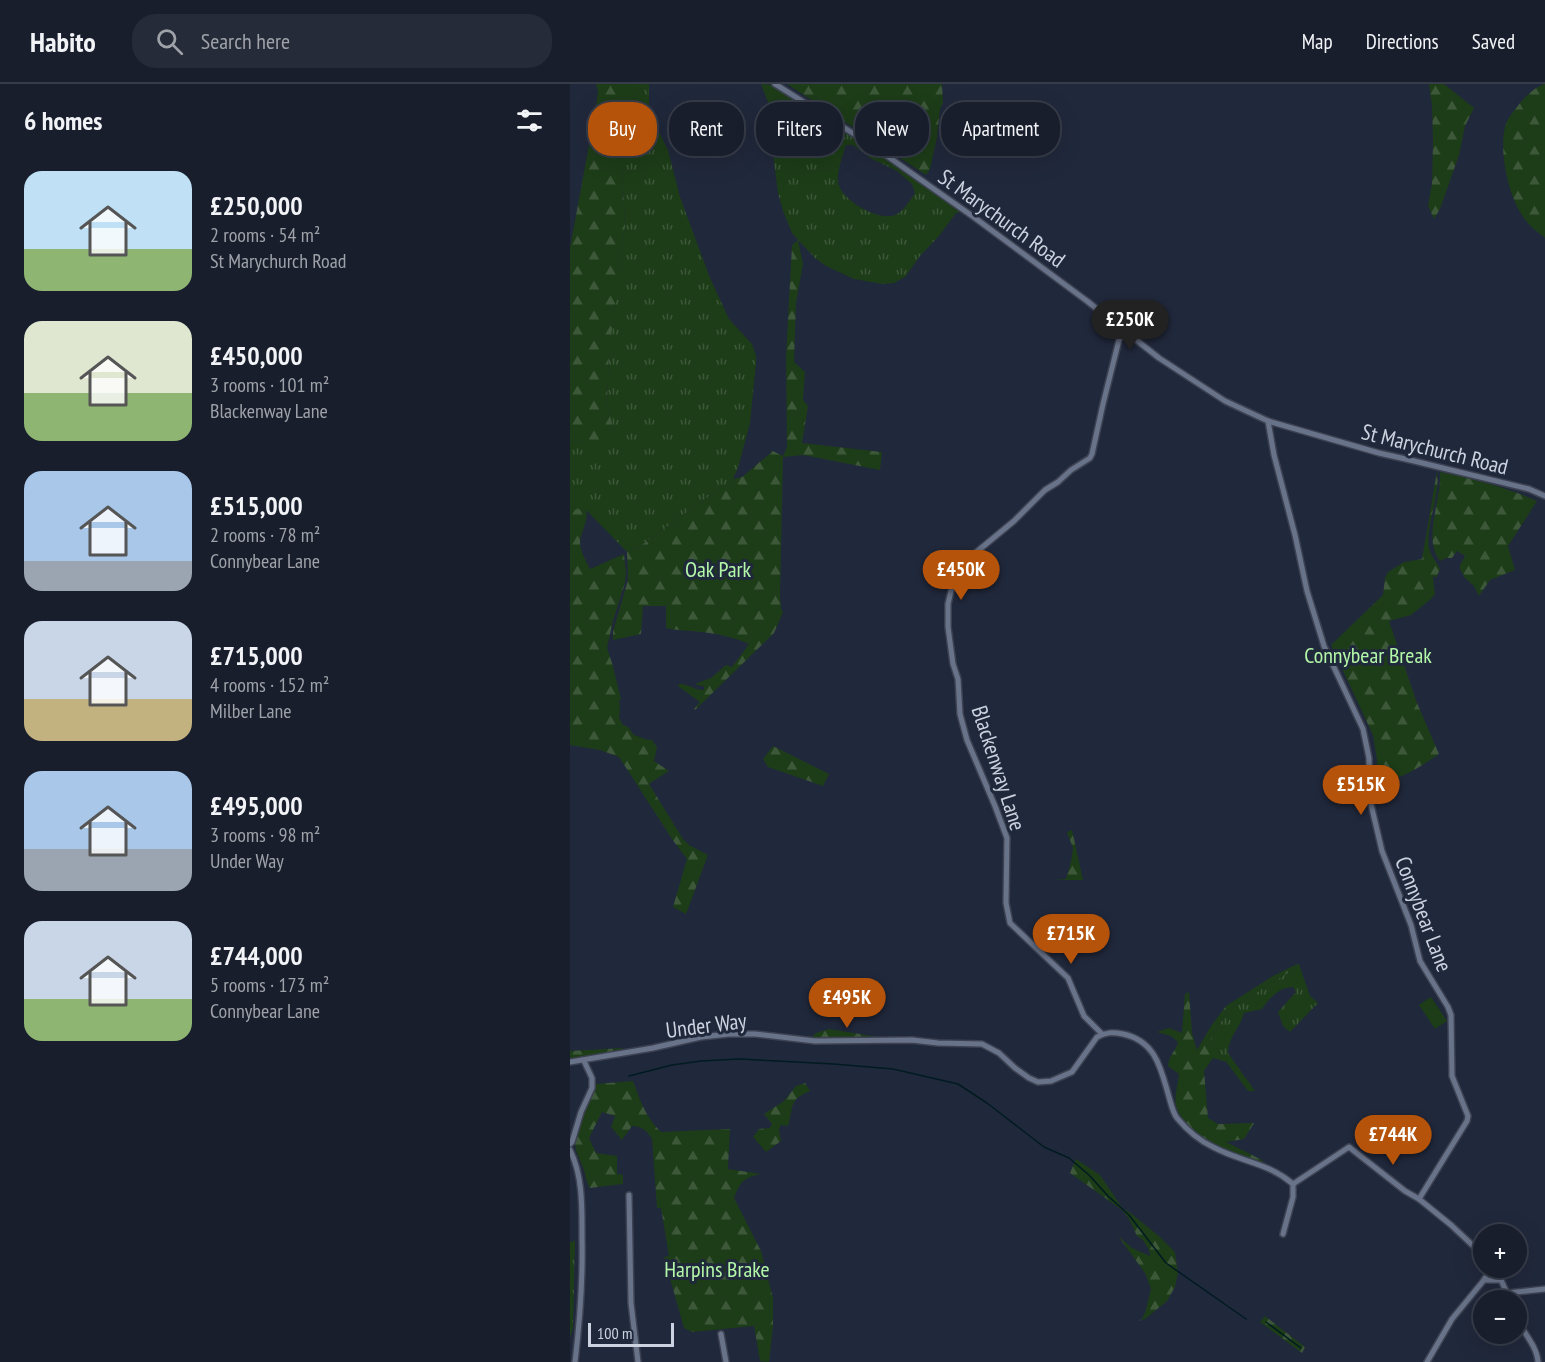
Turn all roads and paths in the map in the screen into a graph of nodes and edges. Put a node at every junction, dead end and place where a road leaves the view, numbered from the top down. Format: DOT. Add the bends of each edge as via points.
graph roads {
  1 [pos="775,84"];
  2 [pos="1124,331"];
  3 [pos="1268,421"];
  4 [pos="1545,496"];
  5 [pos="1102,1034"];
  6 [pos="584,1060"];
  7 [pos="570,1062"];
  8 [pos="570,1144"];
  9 [pos="570,1150"];
  10 [pos="1293,1184"];
  11 [pos="629,1195"];
  12 [pos="1419,1199"];
  13 [pos="1283,1234"];
  14 [pos="1473,1246"];
  15 [pos="1484,1280"];
  16 [pos="1501,1280"];
  17 [pos="1545,1289"];
  18 [pos="1506,1290"];
  19 [pos="1527,1291"];
  20 [pos="721,1334"];
  21 [pos="1527,1336"];
  22 [pos="573,1346"];
  23 [pos="575,1362"];
  24 [pos="638,1362"];
  25 [pos="724,1362"];
  26 [pos="1427,1362"];
  27 [pos="1538,1362"];
  1 -- 2 [label="street, St Marychurch Road" via="899,164"];
  2 -- 3 [label="street, St Marychurch Road" via="1203,387"];
  2 -- 5 [label="street, Blackenway Lane" via="1090,458 1045,490 974,554 951,591 948,604 960,714 1007,838 1006,903 1010,923 1068,978 1084,1016"];
  3 -- 4 [label="street, St Marychurch Road"];
  3 -- 12 [label="street, Connybear Lane" via="1307,591 1324,646 1363,729 1369,758 1370,800 1382,851 1420,961 1451,1015 1452,1076 1468,1116"];
  5 -- 6 [label="street, Under Way" via="1072,1072 1038,1082 982,1044 912,1040 815,1041 729,1034"];
  5 -- 10 [label="street" via="1132,1036 1150,1048 1161,1067 1175,1117 1194,1134 1213,1147 1281,1174"];
  6 -- 7 [label="street, Under Way"];
  6 -- 8 [label="street" via="592,1088"];
  9 -- 22 [label="street" via="578,1173 583,1270"];
  10 -- 12 [label="street" via="1349,1147"];
  10 -- 13 [label="street"];
  11 -- 24 [label="street" via="631,1303"];
  12 -- 14 [label="street"];
  15 -- 16 [label="street"];
  15 -- 26 [label="street" via="1452,1319"];
  16 -- 18 [label="street"];
  17 -- 19 [label="street"];
  20 -- 25 [label="street"];
  21 -- 27 [label="street"];
  22 -- 23 [label="street"];
}
